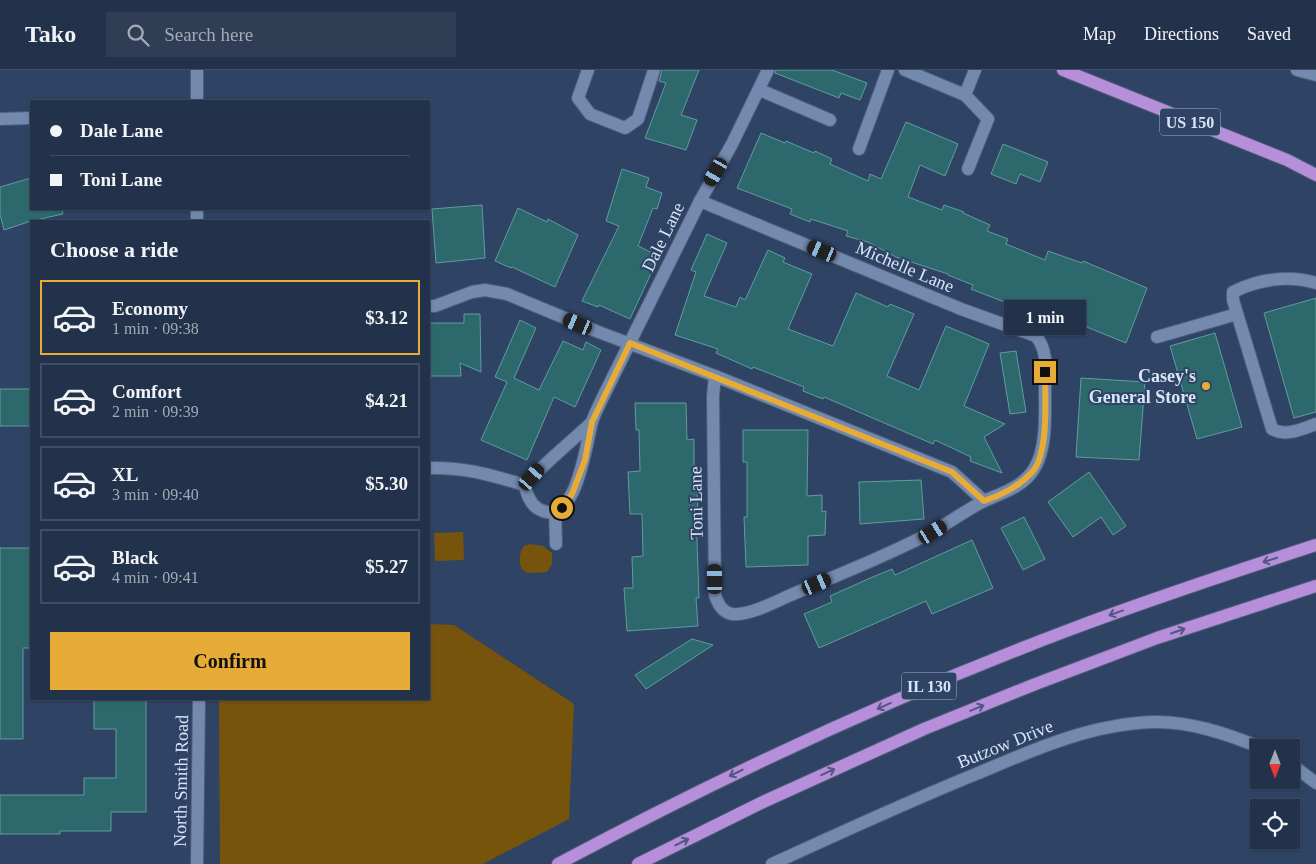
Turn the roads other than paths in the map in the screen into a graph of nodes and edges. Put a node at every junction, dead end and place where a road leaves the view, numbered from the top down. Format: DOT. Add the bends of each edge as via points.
graph roads {
  1 [pos="197,70"];
  2 [pos="588,70"];
  3 [pos="653,70"];
  4 [pos="768,70"];
  5 [pos="888,70"];
  6 [pos="905,70"];
  7 [pos="975,70"];
  8 [pos="1063,70"];
  9 [pos="1297,70"];
  10 [pos="1316,75"];
  11 [pos="760,90"];
  12 [pos="965,95"];
  13 [pos="197,100"];
  14 [pos="30,118"];
  15 [pos="0,119"];
  16 [pos="830,120"];
  17 [pos="858,149"];
  18 [pos="968,169"];
  19 [pos="1316,175"];
  20 [pos="700,201"];
  21 [pos="1316,283"];
  22 [pos="430,306"];
  23 [pos="1237,314"];
  24 [pos="1157,337"];
  25 [pos="1040,341"];
  26 [pos="630,343"];
  27 [pos="715,376"];
  28 [pos="592,422"];
  29 [pos="1316,424"];
  30 [pos="430,468"];
  31 [pos="525,485"];
  32 [pos="984,501"];
  33 [pos="555,510"];
  34 [pos="556,544"];
  35 [pos="1316,545"];
  36 [pos="1316,586"];
  37 [pos="199,700"];
  38 [pos="1250,743"];
  39 [pos="1300,771"];
  40 [pos="1316,783"];
  41 [pos="197,864"];
  42 [pos="558,864"];
  43 [pos="638,864"];
  44 [pos="772,864"];
  1 -- 13 [label="street"];
  2 -- 3 [label="street" via="578,98 590,114 625,128 638,119"];
  4 -- 11 [label="street, Dale Lane"];
  5 -- 17 [label="street"];
  6 -- 12 [label="street"];
  7 -- 12 [label="street"];
  8 -- 19 [label="main road, US 150" via="1287,160"];
  9 -- 10 [label="street"];
  11 -- 16 [label="street"];
  11 -- 20 [label="street, Dale Lane"];
  12 -- 18 [label="street" via="988,119"];
  14 -- 15 [label="street"];
  20 -- 25 [label="street, Michelle Lane" via="961,309 1036,336"];
  20 -- 26 [label="street, Dale Lane"];
  21 -- 23 [label="street" via="1278,278 1241,288 1233,292"];
  22 -- 26 [label="street" via="472,292 485,290 507,294"];
  23 -- 24 [label="street"];
  23 -- 29 [label="street" via="1272,429 1279,433 1288,432"];
  25 -- 32 [label="street, Toni Lane" via="1045,352 1041,454 1034,470 1019,484"];
  26 -- 27 [label="street"];
  26 -- 28 [label="street, Dale Lane"];
  27 -- 32 [label="street" via="952,472"];
  27 -- 32 [label="street, Toni Lane" via="715,595 720,606 730,614 763,607 888,554"];
  28 -- 31 [label="street, Dale Lane"];
  28 -- 33 [label="street, Dale Lane" via="585,460 572,494 562,508"];
  30 -- 31 [label="street" via="480,472"];
  31 -- 33 [label="street" via="534,506 543,512"];
  33 -- 34 [label="street"];
  35 -- 42 [label="main road, IL 130, one-way" via="1070,630 920,689 653,813"];
  43 -- 36 [label="main road, IL 130, one-way" via="763,802 924,729 1157,638"];
  37 -- 41 [label="street, North Smith Road"];
  38 -- 44 [label="street, Butzow Drive" via="1196,726 1154,722 1126,724 1078,735 1040,747 906,803"];
  39 -- 40 [label="street"];
}
